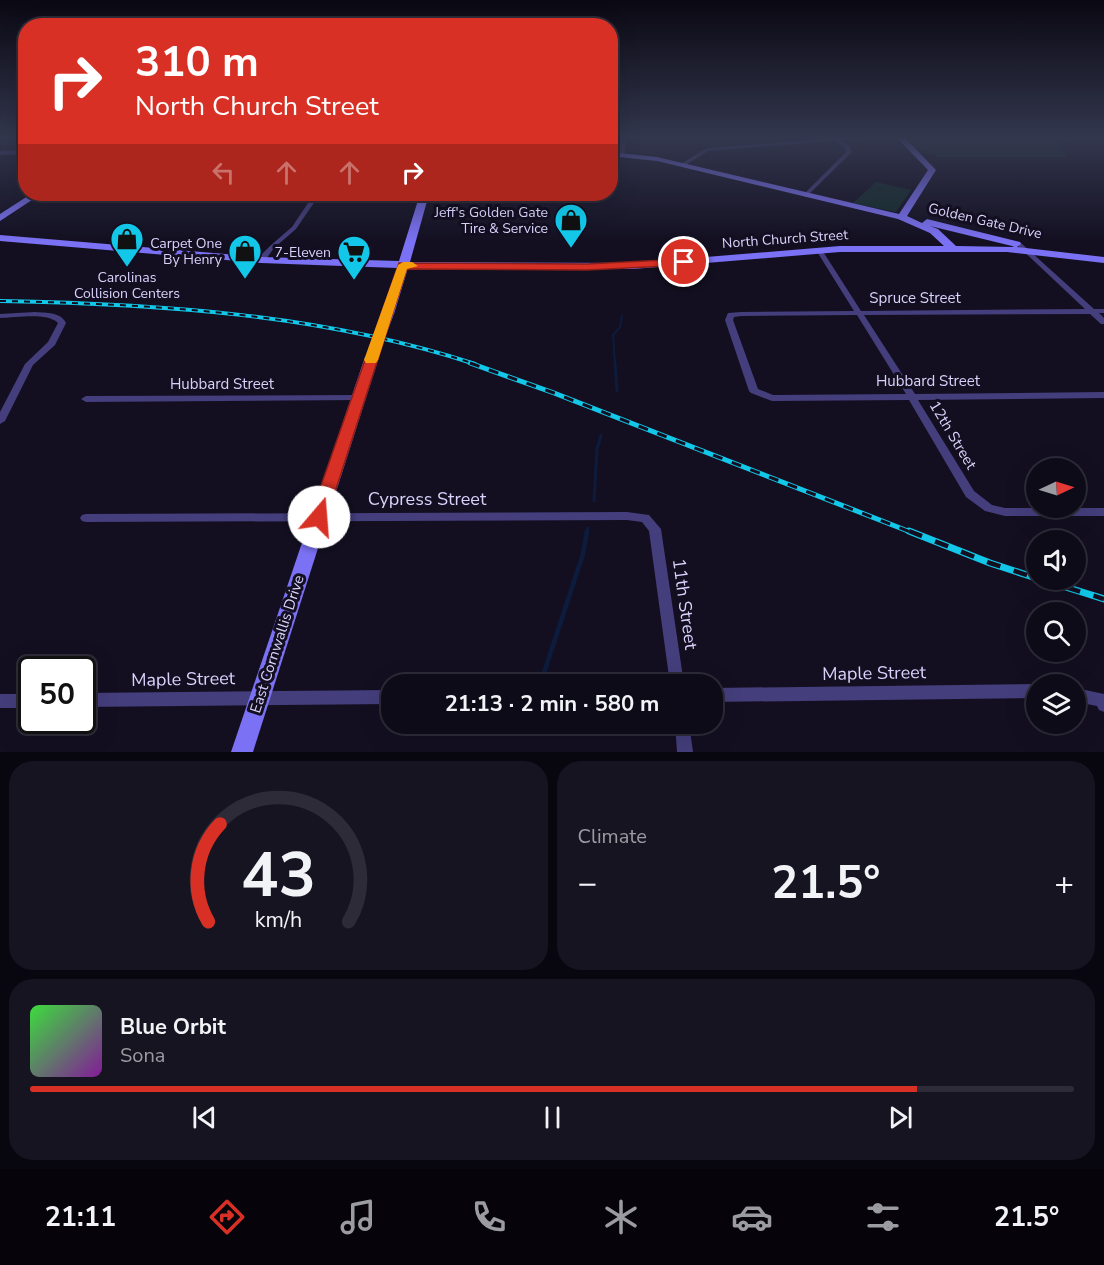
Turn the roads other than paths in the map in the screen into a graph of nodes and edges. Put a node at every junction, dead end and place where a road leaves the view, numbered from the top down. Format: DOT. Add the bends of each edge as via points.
graph roads {
  1 [pos="711,172"];
  2 [pos="829,172"];
  3 [pos="931,172"];
  4 [pos="806,195"];
  5 [pos="26,201"];
  6 [pos="312,201"];
  7 [pos="423,201"];
  8 [pos="0,218"];
  9 [pos="905,218"];
  10 [pos="0,238"];
  11 [pos="1023,247"];
  12 [pos="953,249"];
  13 [pos="819,250"];
  14 [pos="261,260"];
  15 [pos="1104,260"];
  16 [pos="403,265"];
  17 [pos="859,311"];
  18 [pos="1092,311"];
  19 [pos="1104,311"];
  20 [pos="0,316"];
  21 [pos="1104,322"];
  22 [pos="754,391"];
  23 [pos="911,395"];
  24 [pos="1104,395"];
  25 [pos="358,398"];
  26 [pos="86,399"];
  27 [pos="0,421"];
  28 [pos="1104,512"];
  29 [pos="319,517"];
  30 [pos="86,518"];
  31 [pos="655,529"];
  32 [pos="676,674"];
  33 [pos="1026,691"];
  34 [pos="723,695"];
  35 [pos="258,697"];
  36 [pos="381,697"];
  37 [pos="1086,697"];
  38 [pos="96,700"];
  39 [pos="0,701"];
  40 [pos="18,701"];
  41 [pos="1104,705"];
  42 [pos="683,734"];
  43 [pos="242,752"];
  44 [pos="685,752"];
  1 -- 4 [label="main road, Golden Gate Drive"];
  2 -- 4 [label="street"];
  3 -- 9 [label="main road"];
  4 -- 9 [label="main road, Golden Gate Drive"];
  5 -- 8 [label="main road"];
  6 -- 14 [label="street" via="294,228"];
  7 -- 16 [label="main road, East Cornwallis Drive"];
  9 -- 11 [label="main road, Golden Gate Drive"];
  9 -- 12 [label="main road, Golden Gate Drive" via="934,231"];
  10 -- 14 [label="main road, North Church Street"];
  11 -- 12 [label="main road, North Church Street"];
  11 -- 15 [label="main road, North Church Street"];
  11 -- 18 [label="street"];
  12 -- 13 [label="main road, North Church Street"];
  13 -- 16 [label="main road, North Church Street" via="610,267"];
  13 -- 17 [label="street, 12th Street"];
  14 -- 16 [label="main road, North Church Street"];
  16 -- 25 [label="main road, East Cornwallis Drive, bridge"];
  17 -- 18 [label="street, Spruce Street"];
  17 -- 22 [label="street, Spruce Street" via="731,315 729,320"];
  17 -- 23 [label="street, 12th Street"];
  18 -- 19 [label="street, Spruce Street"];
  18 -- 21 [label="street"];
  20 -- 27 [label="street" via="47,315 62,323 52,343 29,364"];
  22 -- 23 [label="street, Hubbard Street" via="772,398"];
  23 -- 24 [label="street, Hubbard Street"];
  23 -- 28 [label="street, 12th Street" via="970,494 989,508 1005,512"];
  25 -- 26 [label="street, Hubbard Street"];
  25 -- 29 [label="main road, East Cornwallis Drive"];
  29 -- 30 [label="street, Cypress Street"];
  29 -- 31 [label="street, Cypress Street" via="627,516 645,518"];
  29 -- 35 [label="main road, East Cornwallis Drive"];
  31 -- 32 [label="street, 11th Street"];
  33 -- 34 [label="street, Maple Street"];
  35 -- 36 [label="street, Maple Street"];
  35 -- 38 [label="street, Maple Street"];
  35 -- 43 [label="main road, East Cornwallis Drive"];
  37 -- 41 [label="street" via="1101,700"];
  39 -- 40 [label="street"];
  42 -- 44 [label="street"];
}
